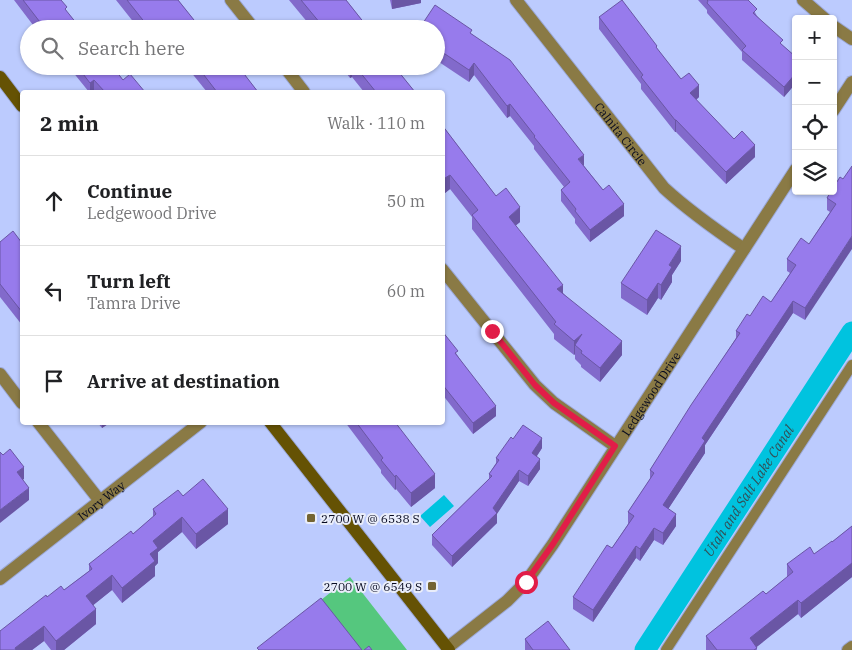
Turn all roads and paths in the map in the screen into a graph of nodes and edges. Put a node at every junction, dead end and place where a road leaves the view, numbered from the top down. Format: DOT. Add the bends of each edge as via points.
graph roads {
  1 [pos="231,0"];
  2 [pos="516,0"];
  3 [pos="803,0"];
  4 [pos="820,15"];
  5 [pos="247,20"];
  6 [pos="837,29"];
  7 [pos="852,39"];
  8 [pos="291,75"];
  9 [pos="0,77"];
  10 [pos="852,82"];
  11 [pos="302,90"];
  12 [pos="20,103"];
  13 [pos="837,105"];
  14 [pos="792,175"];
  15 [pos="744,249"];
  16 [pos="445,272"];
  17 [pos="852,365"];
  18 [pos="0,374"];
  19 [pos="20,400"];
  20 [pos="40,425"];
  21 [pos="197,425"];
  22 [pos="272,425"];
  23 [pos="615,446"];
  24 [pos="100,501"];
  25 [pos="0,579"];
  26 [pos="852,647"];
  27 [pos="448,649"];
  28 [pos="666,650"];
  29 [pos="848,650"];
  1 -- 5 [label="street"];
  2 -- 15 [label="street, Calnita Circle" via="664,188 704,222"];
  3 -- 4 [label="street"];
  6 -- 7 [label="street"];
  8 -- 11 [label="street"];
  9 -- 12 [label="main road"];
  10 -- 13 [label="street"];
  14 -- 15 [label="street, Ledgewood Drive"];
  15 -- 23 [label="street, Ledgewood Drive"];
  16 -- 23 [label="street" via="535,385 554,403"];
  17 -- 28 [label="lane"];
  18 -- 19 [label="street"];
  20 -- 24 [label="street"];
  21 -- 24 [label="street, Ivory Way"];
  22 -- 27 [label="main road"];
  23 -- 27 [label="street, Ledgewood Drive" via="526,582"];
  24 -- 25 [label="street, Ivory Way"];
  26 -- 29 [label="street"];
}
